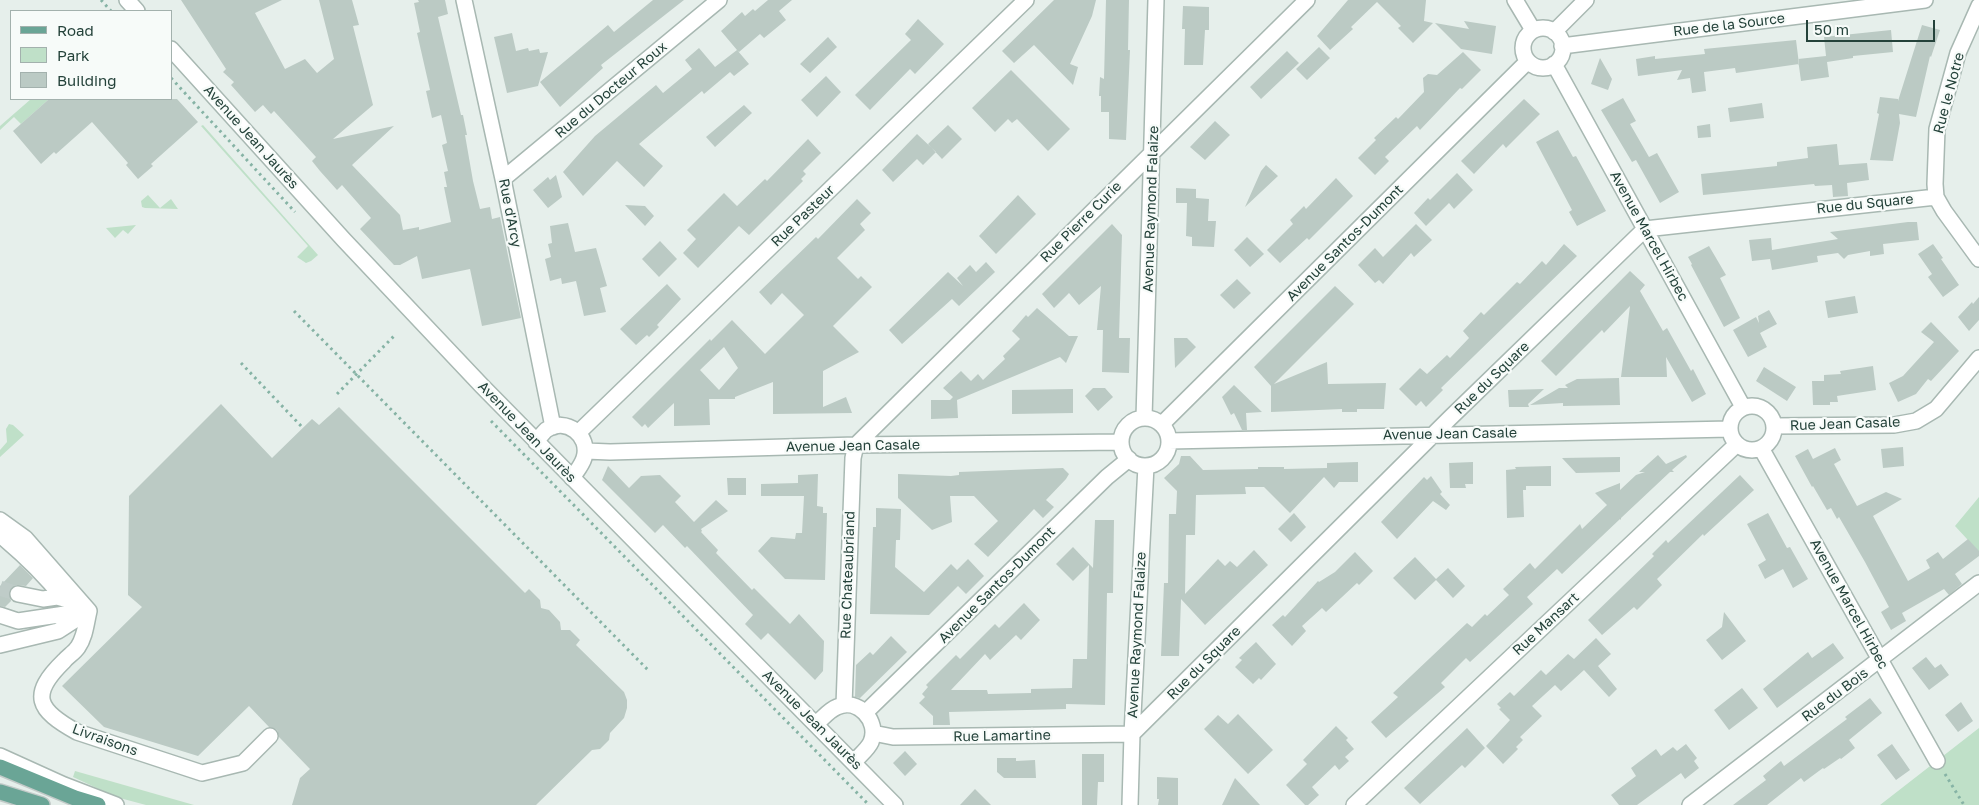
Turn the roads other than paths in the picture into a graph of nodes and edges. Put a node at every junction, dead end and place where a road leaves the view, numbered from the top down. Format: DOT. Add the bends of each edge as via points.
graph roads {
  1 [pos="127,0"];
  2 [pos="464,0"];
  3 [pos="719,0"];
  4 [pos="1026,0"];
  5 [pos="1156,0"];
  6 [pos="1307,0"];
  7 [pos="1515,0"];
  8 [pos="1586,0"];
  9 [pos="1926,0"];
  10 [pos="1979,6"];
  11 [pos="136,10"];
  12 [pos="1533,30"];
  13 [pos="1554,32"];
  14 [pos="1562,46"];
  15 [pos="172,50"];
  16 [pos="1528,61"];
  17 [pos="1554,64"];
  18 [pos="1153,150"];
  19 [pos="504,180"];
  20 [pos="1936,197"];
  21 [pos="1645,228"];
  22 [pos="1979,259"];
  23 [pos="1979,358"];
  24 [pos="1743,407"];
  25 [pos="1144,418"];
  26 [pos="1162,424"];
  27 [pos="1774,426"];
  28 [pos="553,427"];
  29 [pos="1730,429"];
  30 [pos="579,432"];
  31 [pos="1435,434"];
  32 [pos="1169,441"];
  33 [pos="536,442"];
  34 [pos="1121,442"];
  35 [pos="1738,444"];
  36 [pos="856,445"];
  37 [pos="1761,448"];
  38 [pos="586,451"];
  39 [pos="1129,459"];
  40 [pos="1146,466"];
  41 [pos="572,478"];
  42 [pos="0,520"];
  43 [pos="0,535"];
  44 [pos="1979,584"];
  45 [pos="18,594"];
  46 [pos="62,597"];
  47 [pos="89,611"];
  48 [pos="0,615"];
  49 [pos="0,645"];
  50 [pos="1880,660"];
  51 [pos="844,705"];
  52 [pos="866,712"];
  53 [pos="816,724"];
  54 [pos="873,733"];
  55 [pos="1132,734"];
  56 [pos="270,736"];
  57 [pos="0,756"];
  58 [pos="1937,761"];
  59 [pos="854,762"];
  60 [pos="0,767"];
  61 [pos="0,792"];
  62 [pos="42,805"];
  63 [pos="98,805"];
  64 [pos="116,805"];
  65 [pos="895,805"];
  66 [pos="1130,805"];
  67 [pos="1354,805"];
  68 [pos="1690,805"];
  1 -- 11 [label="street"];
  2 -- 19 [label="street, Rue d'Arcy"];
  3 -- 19 [label="street, Rue du Docteur Roux"];
  4 -- 30 [label="street, Rue Pasteur"];
  5 -- 18 [label="street, Avenue Raymond Falaize"];
  6 -- 18 [label="street, Rue Pierre Curie"];
  7 -- 12 [label="street"];
  8 -- 13 [label="street"];
  9 -- 14 [label="street, Rue de la Source"];
  10 -- 20 [label="street, Rue le Notre" via="1958,53 1937,129"];
  12 -- 13 [label="street" via="1544,28"];
  12 -- 16 [label="street" via="1523,44"];
  13 -- 14 [label="street"];
  14 -- 17 [label="street" via="1561,56"];
  15 -- 33 [label="street, Avenue Jean Jaurès" via="344,240"];
  16 -- 17 [label="street" via="1538,67"];
  16 -- 26 [label="street, Avenue Santos-Dumont"];
  17 -- 21 [label="street, Avenue Marcel Hirbec"];
  18 -- 25 [label="street, Avenue Raymond Falaize"];
  18 -- 36 [label="street, Rue Pierre Curie"];
  19 -- 28 [label="street, Rue d'Arcy"];
  20 -- 21 [label="street, Rue du Square"];
  20 -- 22 [label="street"];
  21 -- 24 [label="street, Avenue Marcel Hirbec"];
  21 -- 31 [label="street, Rue du Square"];
  23 -- 27 [label="street, Rue Jean Casale" via="1936,409 1916,421 1894,425"];
  24 -- 27 [label="street" via="1764,409"];
  24 -- 29 [label="street" via="1733,416"];
  25 -- 26 [label="street"];
  25 -- 34 [label="street" via="1125,428"];
  26 -- 32 [label="street"];
  27 -- 37 [label="street" via="1771,439"];
  28 -- 30 [label="street" via="566,426"];
  28 -- 33 [label="street"];
  29 -- 31 [label="street, Avenue Jean Casale"];
  29 -- 35 [label="street"];
  30 -- 38 [label="street" via="585,441"];
  31 -- 32 [label="street, Avenue Jean Casale"];
  31 -- 55 [label="street, Rue du Square"];
  32 -- 40 [label="street" via="1160,461"];
  33 -- 41 [label="street, Avenue Jean Jaurès"];
  34 -- 36 [label="street, Avenue Jean Casale"];
  34 -- 39 [label="street"];
  35 -- 37 [label="street" via="1749,449"];
  35 -- 67 [label="street, Rue Mansart"];
  36 -- 38 [label="street, Avenue Jean Casale"];
  36 -- 51 [label="street, Rue Chateaubriand" via="852,468"];
  37 -- 50 [label="street, Avenue Marcel Hirbec"];
  38 -- 41 [label="street"];
  39 -- 40 [label="street"];
  39 -- 52 [label="street, Avenue Santos-Dumont"];
  40 -- 55 [label="street, Avenue Raymond Falaize"];
  41 -- 53 [label="street, Avenue Jean Jaurès"];
  42 -- 47 [label="street" via="25,538"];
  43 -- 46 [label="street"];
  44 -- 50 [label="street, Rue du Bois"];
  45 -- 46 [label="street" via="43,599"];
  46 -- 47 [label="street"];
  47 -- 48 [label="street" via="18,621"];
  47 -- 49 [label="street" via="58,631"];
  47 -- 56 [label="street, Livraisons" via="84,638 43,687 41,699 46,710 59,722 77,732 202,773 243,763"];
  50 -- 58 [label="street, Avenue Marcel Hirbec"];
  50 -- 68 [label="street, Rue du Bois"];
  51 -- 52 [label="street"];
  51 -- 53 [label="street" via="836,707"];
  52 -- 54 [label="street"];
  53 -- 59 [label="street, Avenue Jean Jaurès"];
  54 -- 55 [label="street, Rue Lamartine" via="893,737"];
  54 -- 59 [label="street" via="871,742"];
  55 -- 66 [label="street, Avenue Raymond Falaize"];
  57 -- 64 [label="street"];
  59 -- 65 [label="street, Avenue Jean Jaurès"];
  60 -- 63 [label="main road"];
  61 -- 62 [label="main road"];
}
